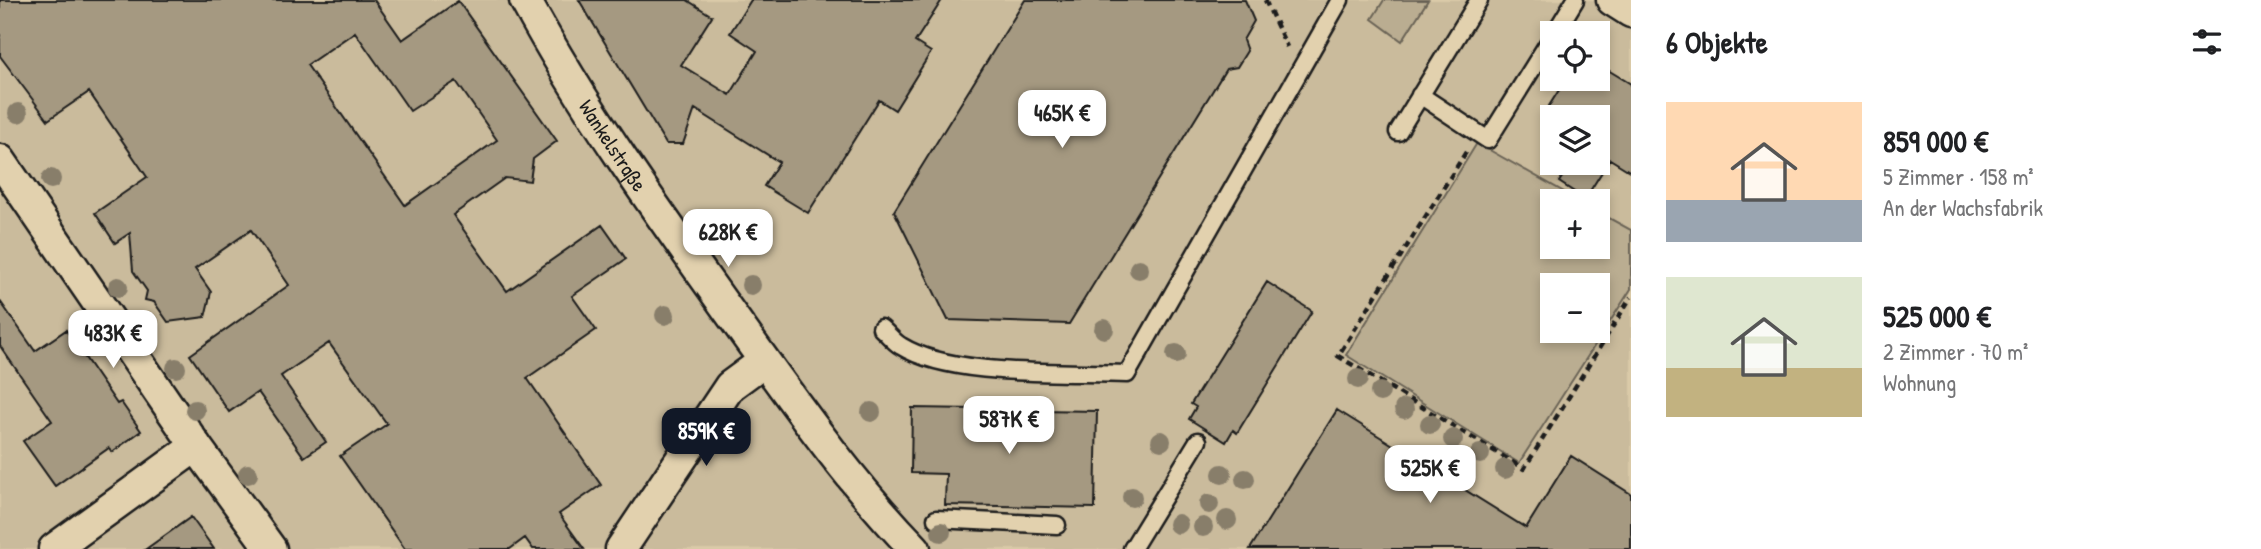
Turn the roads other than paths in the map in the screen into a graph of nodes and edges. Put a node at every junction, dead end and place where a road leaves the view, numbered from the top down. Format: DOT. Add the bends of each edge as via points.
graph roads {
  1 [pos="525,0"];
  2 [pos="1340,0"];
  3 [pos="1479,0"];
  4 [pos="1575,0"];
  5 [pos="1612,0"];
  6 [pos="1631,12"];
  7 [pos="1562,21"];
  8 [pos="1540,56"];
  9 [pos="1420,96"];
  10 [pos="1398,132"];
  11 [pos="0,160"];
  12 [pos="881,328"];
  13 [pos="764,361"];
  14 [pos="1198,441"];
  15 [pos="197,446"];
  16 [pos="936,519"];
  17 [pos="1058,525"];
  18 [pos="902,544"];
  19 [pos="624,548"];
  20 [pos="54,549"];
  21 [pos="271,549"];
  22 [pos="1132,549"];
  1 -- 13 [label="street, Wankelstraße" via="567,77"];
  2 -- 12 [label="lane" via="1127,374 982,368 932,359 901,346"];
  3 -- 9 [label="lane"];
  4 -- 7 [label="lane"];
  5 -- 6 [label="street"];
  8 -- 9 [label="lane" via="1488,140"];
  9 -- 10 [label="lane"];
  11 -- 15 [label="street"];
  13 -- 18 [label="street, Wankelstraße"];
  13 -- 19 [label="street" via="730,386"];
  14 -- 22 [label="lane"];
  15 -- 20 [label="street"];
  15 -- 21 [label="street"];
  16 -- 17 [label="lane"];
}
